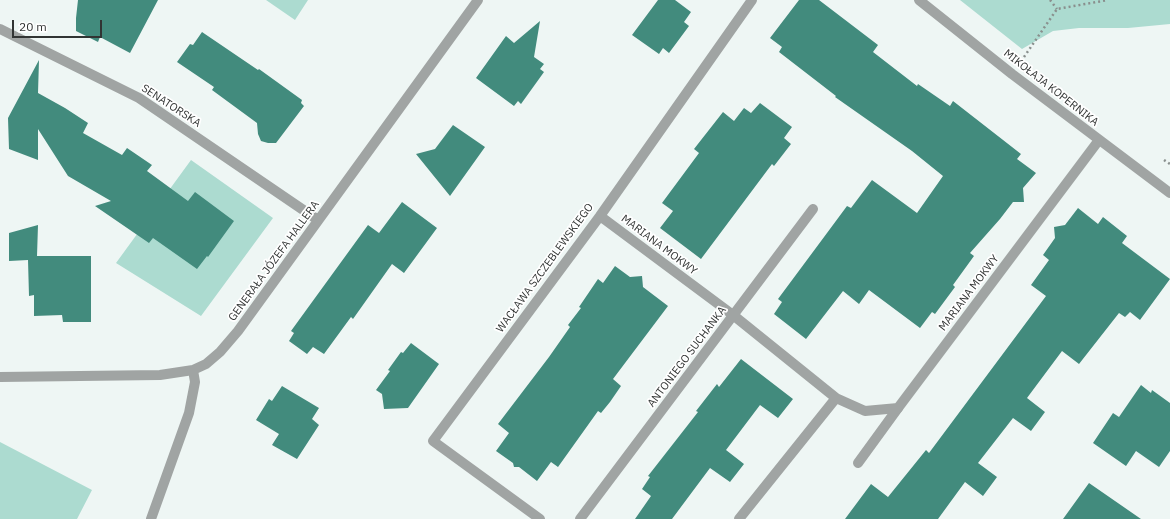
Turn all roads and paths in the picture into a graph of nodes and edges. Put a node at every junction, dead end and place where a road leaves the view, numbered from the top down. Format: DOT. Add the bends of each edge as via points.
graph roads {
  1 [pos="478,0"];
  2 [pos="752,0"];
  3 [pos="919,0"];
  4 [pos="1050,0"];
  5 [pos="1108,0"];
  6 [pos="1057,9"];
  7 [pos="0,29"];
  8 [pos="1023,59"];
  9 [pos="1099,140"];
  10 [pos="1170,193"];
  11 [pos="813,209"];
  12 [pos="600,216"];
  13 [pos="318,220"];
  14 [pos="733,315"];
  15 [pos="193,370"];
  16 [pos="0,377"];
  17 [pos="836,398"];
  18 [pos="898,408"];
  19 [pos="858,463"];
  20 [pos="151,519"];
  21 [pos="540,519"];
  22 [pos="580,519"];
  23 [pos="739,519"];
  1 -- 13 [label="street, GENERAŁA JÓZEFA HALLERA"];
  2 -- 12 [label="street, WACŁAWA SZCZEBLEWSKIEGO"];
  3 -- 9 [label="street, MIKOŁAJA KOPERNIKA"];
  4 -- 6 [label="path"];
  5 -- 6 [label="path"];
  6 -- 8 [label="path"];
  7 -- 13 [label="street, SENATORSKA" via="139,98"];
  9 -- 10 [label="street, MIKOŁAJA KOPERNIKA"];
  9 -- 18 [label="street, MARIANA MOKWY"];
  11 -- 14 [label="street, ANTONIEGO SUCHANKA"];
  12 -- 14 [label="street, MARIANA MOKWY"];
  12 -- 21 [label="street, WACŁAWA SZCZEBLEWSKIEGO" via="433,441"];
  13 -- 15 [label="street, GENERAŁA JÓZEFA HALLERA" via="238,331 220,352 206,364"];
  14 -- 17 [label="street, MARIANA MOKWY"];
  14 -- 22 [label="street, ANTONIEGO SUCHANKA"];
  15 -- 16 [label="street, GENERAŁA JÓZEFA HALLERA" via="160,375"];
  15 -- 20 [label="street" via="195,382 189,413"];
  17 -- 18 [label="street, MARIANA MOKWY" via="865,411"];
  17 -- 23 [label="street"];
  18 -- 19 [label="street"];
}
